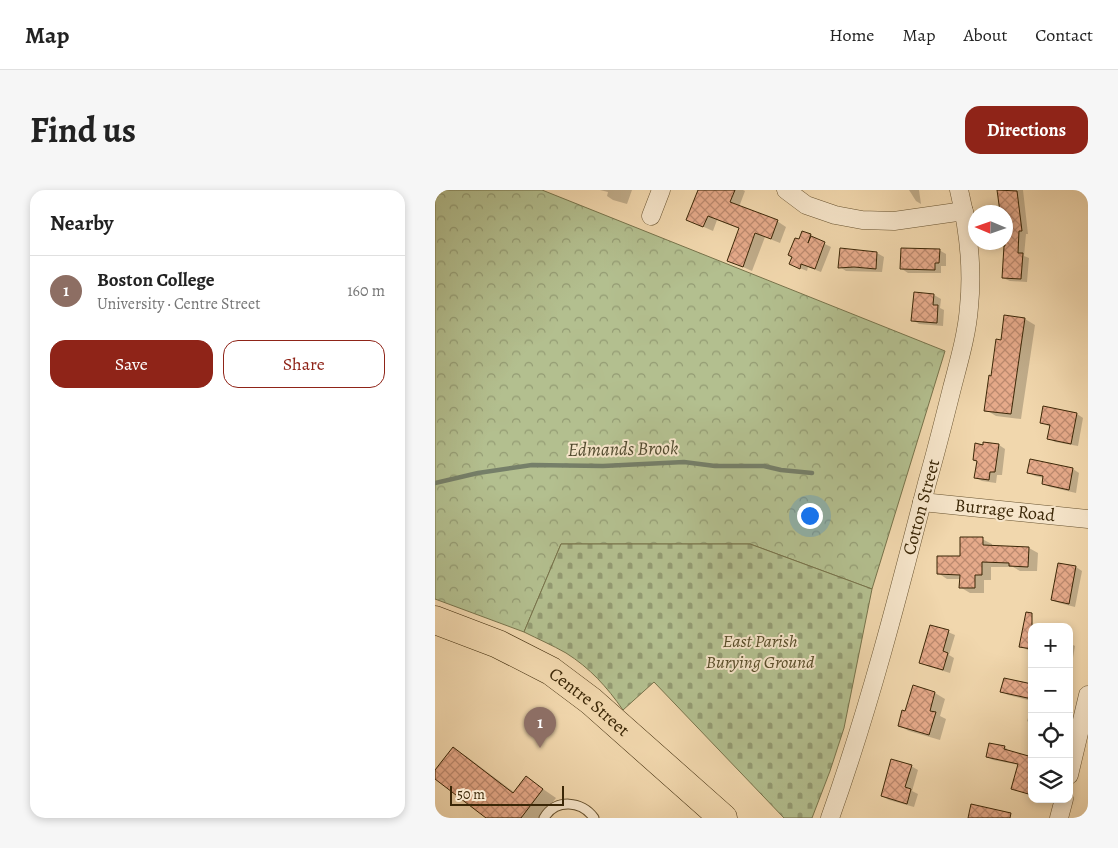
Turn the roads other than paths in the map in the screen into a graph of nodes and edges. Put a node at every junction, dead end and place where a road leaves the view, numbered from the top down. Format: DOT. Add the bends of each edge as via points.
graph roads {
  1 [pos="661,190"];
  2 [pos="786,190"];
  3 [pos="959,190"];
  4 [pos="964,211"];
  5 [pos="651,216"];
  6 [pos="923,502"];
  7 [pos="1088,519"];
  8 [pos="435,620"];
  9 [pos="1088,695"];
  10 [pos="1073,758"];
  11 [pos="1063,803"];
  12 [pos="544,818"];
  13 [pos="594,818"];
  14 [pos="723,818"];
  15 [pos="830,818"];
  16 [pos="1059,818"];
  1 -- 5 [label="street"];
  2 -- 4 [label="street" via="806,205 862,220 894,221"];
  3 -- 4 [label="street, Cotton Street"];
  4 -- 6 [label="street, Cotton Street" via="969,246 969,306 960,356"];
  6 -- 7 [label="street, Burrage Road"];
  6 -- 15 [label="street, Cotton Street" via="861,725"];
  8 -- 14 [label="main road, Centre Street" via="498,644 551,671 591,700"];
  9 -- 10 [label="street"];
  11 -- 16 [label="street"];
  12 -- 13 [label="lane" via="559,805 570,804 580,806"];
}
